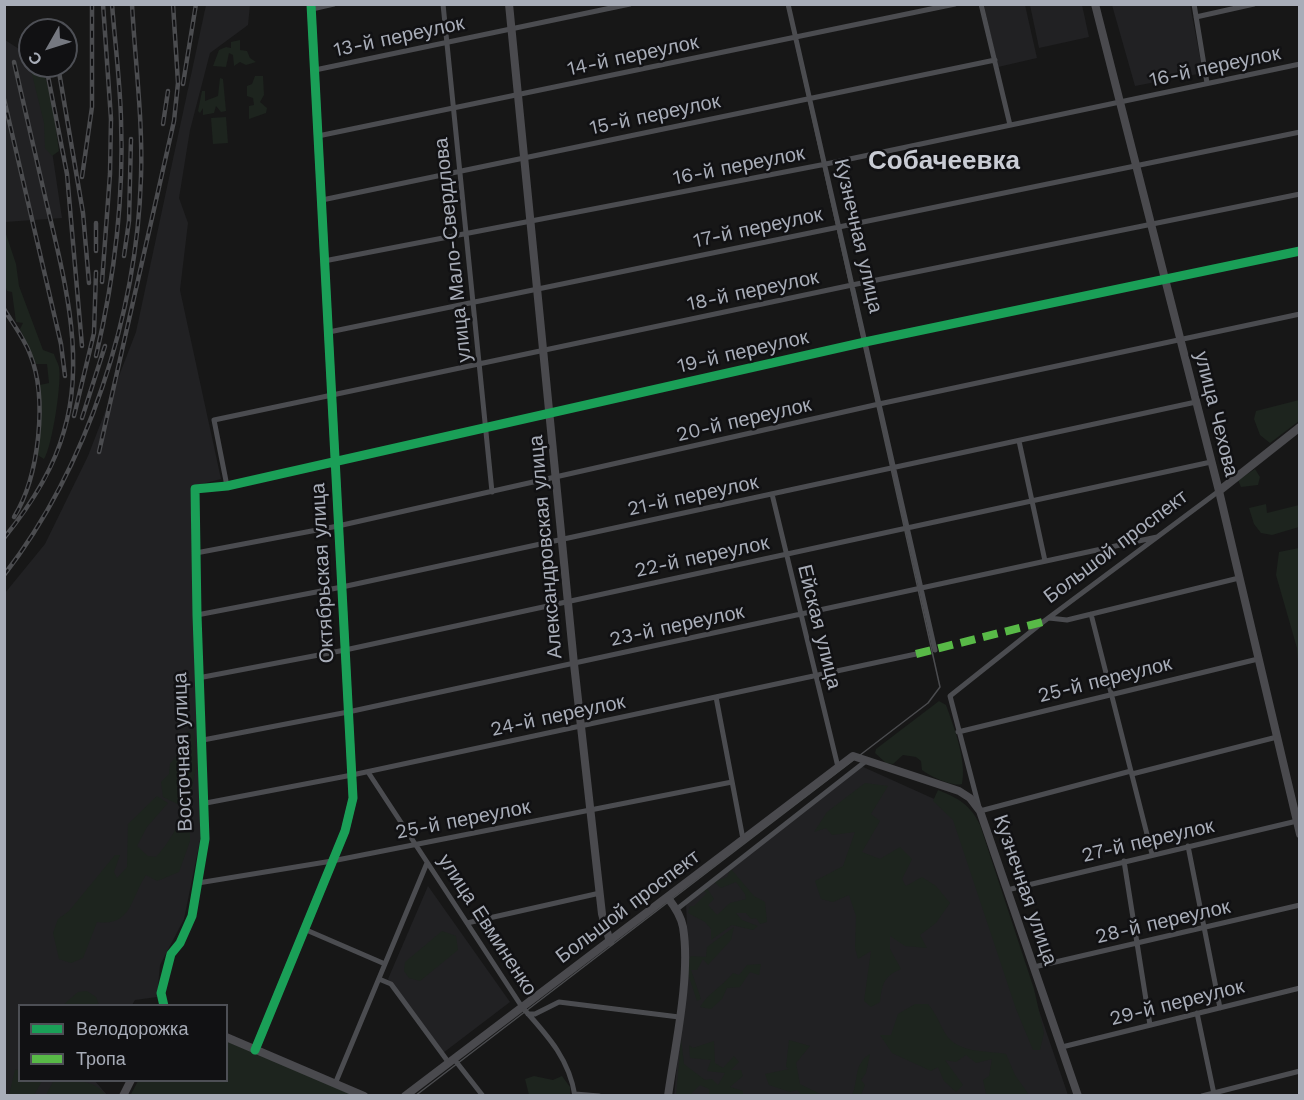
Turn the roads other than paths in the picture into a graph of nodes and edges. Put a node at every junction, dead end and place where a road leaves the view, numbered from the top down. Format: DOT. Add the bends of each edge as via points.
graph roads {
  1 [pos="334,4"];
  2 [pos="443,4"];
  3 [pos="509,4"];
  4 [pos="630,4"];
  5 [pos="788,4"];
  6 [pos="955,4"];
  7 [pos="981,4"];
  8 [pos="1095,4"];
  9 [pos="1194,4"];
  10 [pos="1254,4"];
  11 [pos="311,7"];
  12 [pos="1196,17"];
  13 [pos="512,29"];
  14 [pos="796,37"];
  15 [pos="447,43"];
  16 [pos="995,60"];
  17 [pos="1299,64"];
  18 [pos="315,70"];
  19 [pos="1207,83"];
  20 [pos="519,95"];
  21 [pos="810,99"];
  22 [pos="1120,102"];
  23 [pos="453,108"];
  24 [pos="1010,125"];
  25 [pos="1299,132"];
  26 [pos="318,136"];
  27 [pos="525,158"];
  28 [pos="825,164"];
  29 [pos="1136,165"];
  30 [pos="460,171"];
  31 [pos="1299,194"];
  32 [pos="322,200"];
  33 [pos="531,222"];
  34 [pos="1150,223"];
  35 [pos="839,226"];
  36 [pos="466,235"];
  37 [pos="1299,251"];
  38 [pos="324,261"];
  39 [pos="1165,280"];
  40 [pos="852,285"];
  41 [pos="538,289"];
  42 [pos="473,302"];
  43 [pos="1299,314"];
  44 [pos="328,332"];
  45 [pos="1180,341"];
  46 [pos="865,342"];
  47 [pos="544,352"];
  48 [pos="479,365"];
  49 [pos="332,396"];
  50 [pos="1196,402"];
  51 [pos="879,404"];
  52 [pos="550,415"];
  53 [pos="1299,427"];
  54 [pos="486,429"];
  55 [pos="1019,441"];
  56 [pos="335,462"];
  57 [pos="1211,462"];
  58 [pos="893,468"];
  59 [pos="556,478"];
  60 [pos="227,486"];
  61 [pos="195,489"];
  62 [pos="1219,491"];
  63 [pos="492,492"];
  64 [pos="772,494"];
  65 [pos="1032,501"];
  66 [pos="338,526"];
  67 [pos="907,528"];
  68 [pos="1157,537"];
  69 [pos="562,540"];
  70 [pos="196,553"];
  71 [pos="786,554"];
  72 [pos="1045,561"];
  73 [pos="1239,578"];
  74 [pos="342,587"];
  75 [pos="921,588"];
  76 [pos="568,602"];
  77 [pos="801,614"];
  78 [pos="1091,614"];
  79 [pos="197,615"];
  80 [pos="1049,618"];
  81 [pos="345,650"];
  82 [pos="935,650"];
  83 [pos="916,654"];
  84 [pos="1258,659"];
  85 [pos="574,664"];
  86 [pos="816,676"];
  87 [pos="198,678"];
  88 [pos="952,693"];
  89 [pos="1111,694"];
  90 [pos="716,697"];
  91 [pos="348,712"];
  92 [pos="580,726"];
  93 [pos="958,732"];
  94 [pos="1277,737"];
  95 [pos="203,740"];
  96 [pos="866,761"];
  97 [pos="838,767"];
  98 [pos="368,772"];
  99 [pos="1131,773"];
  100 [pos="352,775"];
  101 [pos="972,779"];
  102 [pos="732,782"];
  103 [pos="959,792"];
  104 [pos="206,803"];
  105 [pos="590,810"];
  106 [pos="980,811"];
  107 [pos="1297,821"];
  108 [pos="1299,834"];
  109 [pos="743,839"];
  110 [pos="417,844"];
  111 [pos="1188,846"];
  112 [pos="1152,854"];
  113 [pos="332,861"];
  114 [pos="1124,861"];
  115 [pos="427,863"];
  116 [pos="198,883"];
  117 [pos="1007,890"];
  118 [pos="600,893"];
  119 [pos="668,898"];
  120 [pos="1299,905"];
  121 [pos="677,909"];
  122 [pos="467,923"];
  123 [pos="1204,928"];
  124 [pos="304,929"];
  125 [pos="610,942"];
  126 [pos="1137,943"];
  127 [pos="385,964"];
  128 [pos="1034,968"];
  129 [pos="379,979"];
  130 [pos="1299,988"];
  131 [pos="164,1004"];
  132 [pos="1220,1008"];
  133 [pos="525,1010"];
  134 [pos="1197,1013"];
  135 [pos="678,1017"];
  136 [pos="1150,1025"];
  137 [pos="228,1038"];
  138 [pos="1062,1047"];
  139 [pos="255,1050"];
  140 [pos="452,1061"];
  141 [pos="1299,1071"];
  142 [pos="335,1083"];
  143 [pos="408,1094"];
  144 [pos="1214,1094"];
  145 [pos="364,1095"];
  146 [pos="483,1095"];
  147 [pos="575,1095"];
  148 [pos="599,1095"];
  149 [pos="668,1095"];
  150 [pos="1078,1095"];
  151 [pos="1202,1095"];
  1 -- 11 [label="street"];
  2 -- 15 [label="street, улица Мало-Свердлова"];
  3 -- 13 [label="main road, Александровская улица"];
  4 -- 13 [label="street, 13-й переулок"];
  5 -- 14 [label="street, Кузнечная улица"];
  6 -- 14 [label="street, 14-й переулок"];
  7 -- 16 [label="street"];
  8 -- 22 [label="main road, улица Чехова"];
  9 -- 12 [label="street"];
  10 -- 12 [label="street"];
  11 -- 18 [label="main road, Октябрьская улица"];
  12 -- 19 [label="street"];
  13 -- 15 [label="street, 13-й переулок"];
  13 -- 20 [label="main road, Александровская улица"];
  14 -- 20 [label="street, 14-й переулок"];
  14 -- 21 [label="street, Кузнечная улица"];
  15 -- 18 [label="street, 13-й переулок"];
  15 -- 23 [label="street, улица Мало-Свердлова"];
  16 -- 21 [label="street, 15-й переулок"];
  16 -- 24 [label="street"];
  17 -- 19 [label="street, 16-й переулок"];
  18 -- 26 [label="main road, Октябрьская улица"];
  19 -- 22 [label="street, 16-й переулок"];
  20 -- 23 [label="street, 14-й переулок"];
  20 -- 27 [label="main road, Александровская улица"];
  21 -- 27 [label="street, 15-й переулок"];
  21 -- 28 [label="street, Кузнечная улица"];
  22 -- 24 [label="street, 16-й переулок"];
  22 -- 29 [label="main road, улица Чехова"];
  23 -- 26 [label="street, 14-й переулок"];
  23 -- 30 [label="street, улица Мало-Свердлова"];
  24 -- 28 [label="street, 16-й переулок"];
  25 -- 29 [label="street, 17-й переулок"];
  26 -- 32 [label="main road, Октябрьская улица"];
  27 -- 30 [label="street, 15-й переулок"];
  27 -- 33 [label="main road, Александровская улица"];
  28 -- 33 [label="street, 16-й переулок"];
  28 -- 35 [label="street, Кузнечная улица"];
  29 -- 34 [label="main road, улица Чехова"];
  29 -- 35 [label="street, 17-й переулок"];
  30 -- 32 [label="street, 15-й переулок"];
  30 -- 36 [label="street, улица Мало-Свердлова"];
  31 -- 34 [label="street, 18-й переулок"];
  32 -- 38 [label="main road, Октябрьская улица"];
  33 -- 36 [label="street, 16-й переулок"];
  33 -- 41 [label="main road, Александровская улица"];
  34 -- 39 [label="main road, улица Чехова"];
  34 -- 40 [label="street, 18-й переулок"];
  35 -- 40 [label="street, Кузнечная улица"];
  35 -- 41 [label="street, 17-й переулок"];
  36 -- 38 [label="street, 16-й переулок"];
  36 -- 42 [label="street, улица Мало-Свердлова"];
  37 -- 39 [label="street, 19-й переулок"];
  38 -- 44 [label="main road, Октябрьская улица"];
  39 -- 45 [label="main road, улица Чехова"];
  39 -- 46 [label="street, 19-й переулок"];
  40 -- 46 [label="street, Кузнечная улица"];
  40 -- 47 [label="street, 18-й переулок"];
  41 -- 42 [label="street, 17-й переулок"];
  41 -- 47 [label="main road, Александровская улица"];
  42 -- 44 [label="street, 17-й переулок"];
  42 -- 48 [label="street, улица Мало-Свердлова"];
  43 -- 45 [label="street, 20-й переулок"];
  44 -- 49 [label="main road, Октябрьская улица"];
  45 -- 50 [label="main road, улица Чехова"];
  45 -- 51 [label="street, 20-й переулок"];
  46 -- 51 [label="street, Кузнечная улица"];
  46 -- 52 [label="street, 19-й переулок"];
  47 -- 48 [label="street, 18-й переулок"];
  47 -- 52 [label="main road, Александровская улица"];
  48 -- 49 [label="street, 18-й переулок"];
  48 -- 54 [label="street, улица Мало-Свердлова"];
  49 -- 56 [label="main road, Октябрьская улица"];
  49 -- 60 [label="street, 18-й переулок" via="214,420"];
  50 -- 55 [label="street, 21-й переулок"];
  50 -- 57 [label="main road, улица Чехова"];
  51 -- 58 [label="street, Кузнечная улица"];
  51 -- 59 [label="street, 20-й переулок"];
  52 -- 54 [label="street, 19-й переулок"];
  52 -- 59 [label="main road, Александровская улица"];
  53 -- 62 [label="main road, Большой проспект"];
  54 -- 56 [label="street, 19-й переулок"];
  54 -- 63 [label="street, улица Мало-Свердлова"];
  55 -- 58 [label="street, 21-й переулок"];
  55 -- 65 [label="street"];
  56 -- 60 [label="street, 19-й переулок"];
  56 -- 66 [label="main road, Октябрьская улица"];
  57 -- 62 [label="main road, улица Чехова"];
  57 -- 65 [label="street, 22-й переулок"];
  58 -- 64 [label="street, 21-й переулок"];
  58 -- 67 [label="street, Кузнечная улица"];
  59 -- 63 [label="street, 20-й переулок"];
  59 -- 69 [label="main road, Александровская улица"];
  60 -- 61 [label="street, 19-й переулок"];
  61 -- 70 [label="street, Восточная улица"];
  62 -- 68 [label="street, Большой проспект"];
  62 -- 73 [label="main road, улица Чехова"];
  63 -- 66 [label="street, 20-й переулок"];
  64 -- 69 [label="street, 21-й переулок"];
  64 -- 71 [label="street, Ейская улица"];
  65 -- 67 [label="street, 22-й переулок"];
  65 -- 72 [label="street"];
  66 -- 70 [label="street, 20-й переулок"];
  66 -- 74 [label="main road, Октябрьская улица"];
  67 -- 71 [label="street, 22-й переулок"];
  67 -- 75 [label="street, Кузнечная улица"];
  68 -- 72 [label="street, 23-й переулок"];
  68 -- 80 [label="street, Большой проспект"];
  69 -- 74 [label="street, 21-й переулок"];
  69 -- 76 [label="main road, Александровская улица"];
  70 -- 79 [label="street, Восточная улица"];
  71 -- 76 [label="street, 22-й переулок"];
  71 -- 77 [label="street, Ейская улица"];
  72 -- 75 [label="street, 23-й переулок"];
  73 -- 78 [label="street"];
  73 -- 84 [label="main road, улица Чехова"];
  74 -- 79 [label="street, 21-й переулок"];
  74 -- 81 [label="main road, Октябрьская улица"];
  75 -- 77 [label="street, 23-й переулок"];
  75 -- 82 [label="street, Кузнечная улица"];
  76 -- 81 [label="street, 22-й переулок"];
  76 -- 85 [label="main road, Александровская улица"];
  77 -- 85 [label="street, 23-й переулок"];
  77 -- 86 [label="street, Ейская улица"];
  78 -- 80 [label="street" via="1067,620"];
  78 -- 89 [label="street"];
  79 -- 87 [label="street, Восточная улица"];
  80 -- 88 [label="street, Большой проспект"];
  81 -- 87 [label="street, 22-й переулок"];
  81 -- 91 [label="main road, Октябрьская улица"];
  83 -- 86 [label="street, 24-й переулок"];
  84 -- 89 [label="street, 25-й переулок"];
  84 -- 94 [label="main road, улица Чехова"];
  85 -- 91 [label="street, 23-й переулок"];
  85 -- 92 [label="main road, Александровская улица"];
  86 -- 90 [label="street, 24-й переулок"];
  86 -- 97 [label="street, Ейская улица"];
  87 -- 95 [label="street, Восточная улица"];
  88 -- 93 [label="street, Кузнечная улица" via="950,700"];
  89 -- 93 [label="street, 25-й переулок"];
  89 -- 99 [label="street"];
  90 -- 92 [label="street, 24-й переулок"];
  90 -- 102 [label="street"];
  91 -- 95 [label="street, 23-й переулок"];
  91 -- 100 [label="main road, Октябрьская улица"];
  92 -- 98 [label="street, 24-й переулок"];
  92 -- 105 [label="main road, Александровская улица"];
  93 -- 101 [label="street, Кузнечная улица"];
  94 -- 99 [label="street"];
  94 -- 107 [label="main road, улица Чехова"];
  95 -- 104 [label="street, Восточная улица"];
  96 -- 97 [label="main road, Большой проспект" via="853,756"];
  96 -- 103 [label="main road, Большой проспект"];
  96 -- 121 [label="street, Большой проспект"];
  97 -- 109 [label="main road, Большой проспект"];
  98 -- 100 [label="street, 24-й переулок"];
  98 -- 110 [label="street, улица Евминенко"];
  99 -- 106 [label="street"];
  99 -- 112 [label="street"];
  100 -- 104 [label="street, 24-й переулок"];
  100 -- 113 [label="main road, Октябрьская улица" via="352,809"];
  101 -- 103 [label="street" via="969,789"];
  101 -- 106 [label="street, Кузнечная улица"];
  102 -- 105 [label="street, 25-й переулок"];
  102 -- 109 [label="street"];
  103 -- 106 [label="main road, Большой проспект"];
  104 -- 116 [label="street, Восточная улица"];
  105 -- 110 [label="street, 25-й переулок"];
  105 -- 118 [label="main road, Александровская улица"];
  106 -- 117 [label="main road, Кузнечная улица"];
  107 -- 108 [label="main road, улица Чехова"];
  107 -- 111 [label="street, 27-й переулок"];
  109 -- 119 [label="main road, Большой проспект"];
  110 -- 113 [label="street, 25-й переулок"];
  110 -- 115 [label="street, улица Евминенко"];
  111 -- 112 [label="street, 27-й переулок"];
  111 -- 123 [label="street"];
  112 -- 114 [label="street, 27-й переулок"];
  113 -- 116 [label="street, 25-й переулок"];
  113 -- 124 [label="main road, Октябрьская улица"];
  114 -- 117 [label="street, 27-й переулок"];
  114 -- 126 [label="street"];
  115 -- 122 [label="street, улица Евминенко"];
  115 -- 127 [label="street"];
  116 -- 131 [label="street, Восточная улица" via="192,916 171,954 161,993"];
  117 -- 128 [label="main road, Кузнечная улица"];
  118 -- 122 [label="street"];
  118 -- 125 [label="main road, Александровская улица"];
  119 -- 121 [label="main road"];
  119 -- 125 [label="main road, Большой проспект"];
  120 -- 123 [label="street, 28-й переулок"];
  121 -- 135 [label="main road" via="685,951"];
  122 -- 133 [label="street, улица Евминенко"];
  123 -- 126 [label="street, 28-й переулок"];
  123 -- 132 [label="street"];
  124 -- 127 [label="street"];
  124 -- 139 [label="main road, Октябрьская улица"];
  125 -- 133 [label="main road, Большой проспект"];
  126 -- 128 [label="street, 28-й переулок"];
  126 -- 136 [label="street"];
  127 -- 129 [label="street"];
  128 -- 138 [label="main road, Кузнечная улица"];
  129 -- 140 [label="street" via="391,984"];
  129 -- 142 [label="street"];
  130 -- 132 [label="street, 29-й переулок"];
  132 -- 134 [label="street, 29-й переулок"];
  133 -- 135 [label="street" via="535,1014 559,1002"];
  133 -- 140 [label="main road, Большой проспект"];
  133 -- 147 [label="street, улица Евминенко" via="565,1062 572,1074"];
  134 -- 136 [label="street, 29-й переулок"];
  134 -- 144 [label="street"];
  135 -- 149 [label="main road"];
  136 -- 138 [label="street, 29-й переулок"];
  137 -- 139 [label="main road"];
  138 -- 150 [label="main road, Кузнечная улица"];
  139 -- 142 [label="main road"];
  140 -- 143 [label="main road, Большой проспект"];
  140 -- 146 [label="street"];
  141 -- 144 [label="street"];
  142 -- 145 [label="main road"];
  144 -- 151 [label="street"];
  147 -- 148 [label="street"];
}
